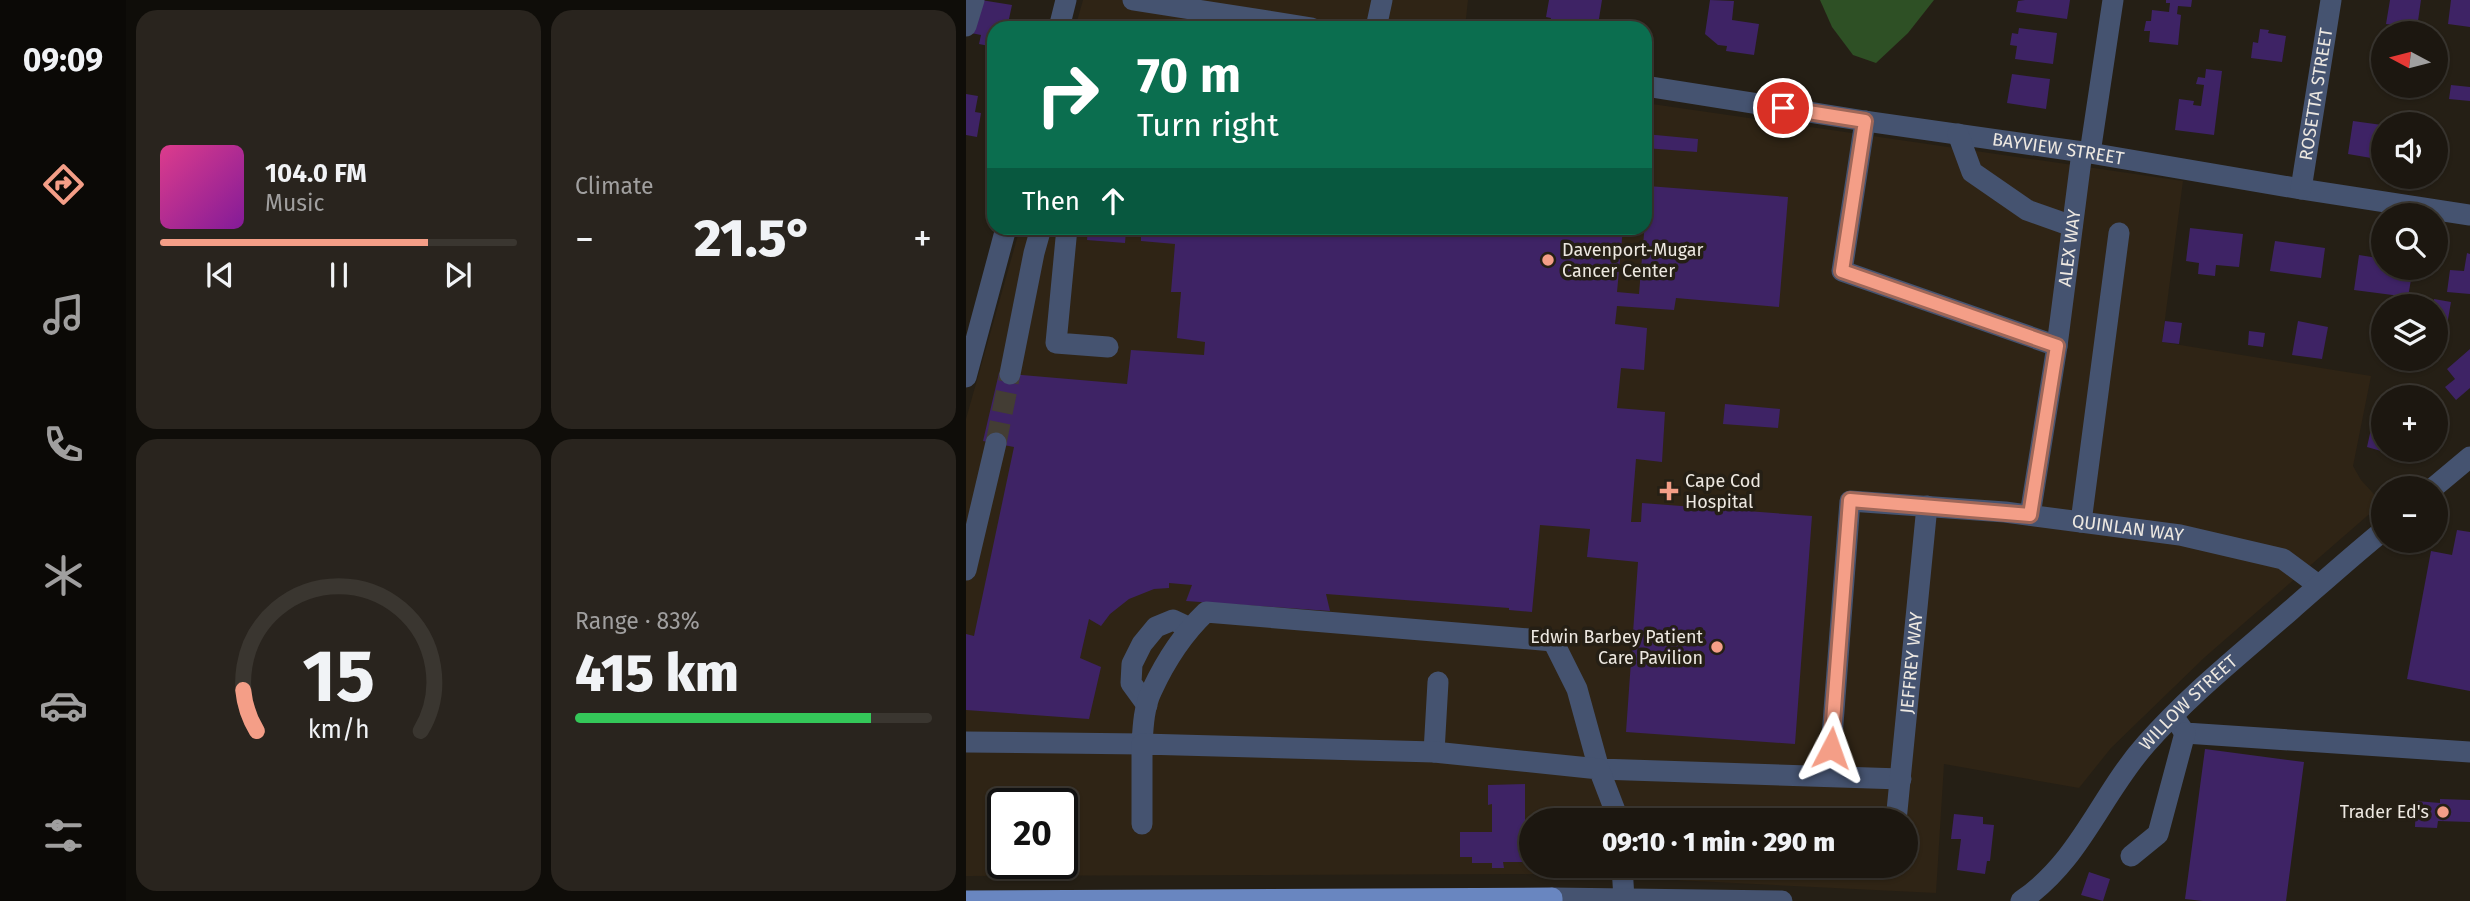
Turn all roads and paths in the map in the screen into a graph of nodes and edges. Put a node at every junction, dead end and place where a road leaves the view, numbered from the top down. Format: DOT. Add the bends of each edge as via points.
graph roads {
  1 [pos="974,0"];
  2 [pos="1066,0"];
  3 [pos="1133,0"];
  4 [pos="1382,0"];
  5 [pos="2113,0"];
  6 [pos="2332,0"];
  7 [pos="1061,21"];
  8 [pos="1267,21"];
  9 [pos="1378,21"];
  10 [pos="966,26"];
  11 [pos="1652,87"];
  12 [pos="1865,121"];
  13 [pos="1958,134"];
  14 [pos="2086,152"];
  15 [pos="2301,189"];
  16 [pos="2470,215"];
  17 [pos="2072,226"];
  18 [pos="2119,233"];
  19 [pos="1004,235"];
  20 [pos="1039,235"];
  21 [pos="1066,235"];
  22 [pos="2057,346"];
  23 [pos="1108,347"];
  24 [pos="1010,374"];
  25 [pos="966,377"];
  26 [pos="996,443"];
  27 [pos="2470,457"];
  28 [pos="2447,476"];
  29 [pos="1927,506"];
  30 [pos="2030,515"];
  31 [pos="2081,522"];
  32 [pos="2371,541"];
  33 [pos="966,570"];
  34 [pos="2318,584"];
  35 [pos="1190,628"];
  36 [pos="1438,682"];
  37 [pos="1147,705"];
  38 [pos="2179,724"];
  39 [pos="966,742"];
  40 [pos="1142,744"];
  41 [pos="1434,752"];
  42 [pos="2470,752"];
  43 [pos="1599,769"];
  44 [pos="1829,776"];
  45 [pos="1901,779"];
  46 [pos="1614,808"];
  47 [pos="1898,808"];
  48 [pos="1142,824"];
  49 [pos="2132,856"];
  50 [pos="1623,878"];
  51 [pos="1552,899"];
  52 [pos="1624,899"];
  53 [pos="1203,900"];
  54 [pos="966,901"];
  55 [pos="1003,901"];
  56 [pos="1782,901"];
  57 [pos="2021,901"];
  1 -- 10 [label="street"];
  2 -- 7 [label="street"];
  3 -- 8 [label="street"];
  4 -- 9 [label="street"];
  5 -- 14 [label="street, ALEX WAY"];
  6 -- 15 [label="street, ROSETTA STREET"];
  11 -- 12 [label="street, BAYVIEW STREET"];
  12 -- 13 [label="street, BAYVIEW STREET"];
  12 -- 22 [label="street" via="1842,271"];
  13 -- 14 [label="street, BAYVIEW STREET"];
  13 -- 17 [label="street" via="1972,172 2026,210"];
  14 -- 15 [label="street, BAYVIEW STREET"];
  14 -- 17 [label="street, ALEX WAY"];
  15 -- 16 [label="street, BAYVIEW STREET"];
  17 -- 22 [label="street, ALEX WAY"];
  18 -- 31 [label="street"];
  19 -- 25 [label="street"];
  20 -- 24 [label="street"];
  21 -- 23 [label="street" via="1056,343"];
  22 -- 30 [label="street"];
  26 -- 33 [label="street"];
  27 -- 28 [label="street"];
  29 -- 30 [label="street, QUINLAN WAY"];
  29 -- 44 [label="street, QUINLAN WAY" via="1850,500"];
  29 -- 45 [label="street, JEFFREY WAY"];
  30 -- 31 [label="street, QUINLAN WAY"];
  31 -- 34 [label="street, QUINLAN WAY" via="2180,535 2283,559"];
  32 -- 34 [label="street, WILLOW STREET"];
  34 -- 38 [label="street, WILLOW STREET" via="2243,650"];
  35 -- 37 [label="street" via="1151,690"];
  35 -- 37 [label="street" via="1173,620 1156,627 1142,644 1132,664 1131,683"];
  35 -- 43 [label="street" via="1206,612 1553,641 1577,689"];
  36 -- 41 [label="street"];
  37 -- 40 [label="street"];
  38 -- 42 [label="street"];
  38 -- 49 [label="street" via="2158,834"];
  38 -- 57 [label="street, WILLOW STREET" via="2136,755 2063,865"];
  39 -- 40 [label="street"];
  40 -- 41 [label="street"];
  40 -- 48 [label="street"];
  41 -- 43 [label="street"];
  43 -- 44 [label="street"];
  43 -- 46 [label="street"];
  44 -- 45 [label="street"];
  45 -- 47 [label="street, JEFFREY WAY"];
  50 -- 52 [label="street"];
  51 -- 52 [label="street"];
  51 -- 53 [label="main road"];
  52 -- 56 [label="street"];
  53 -- 55 [label="main road"];
  54 -- 55 [label="main road"];
}
